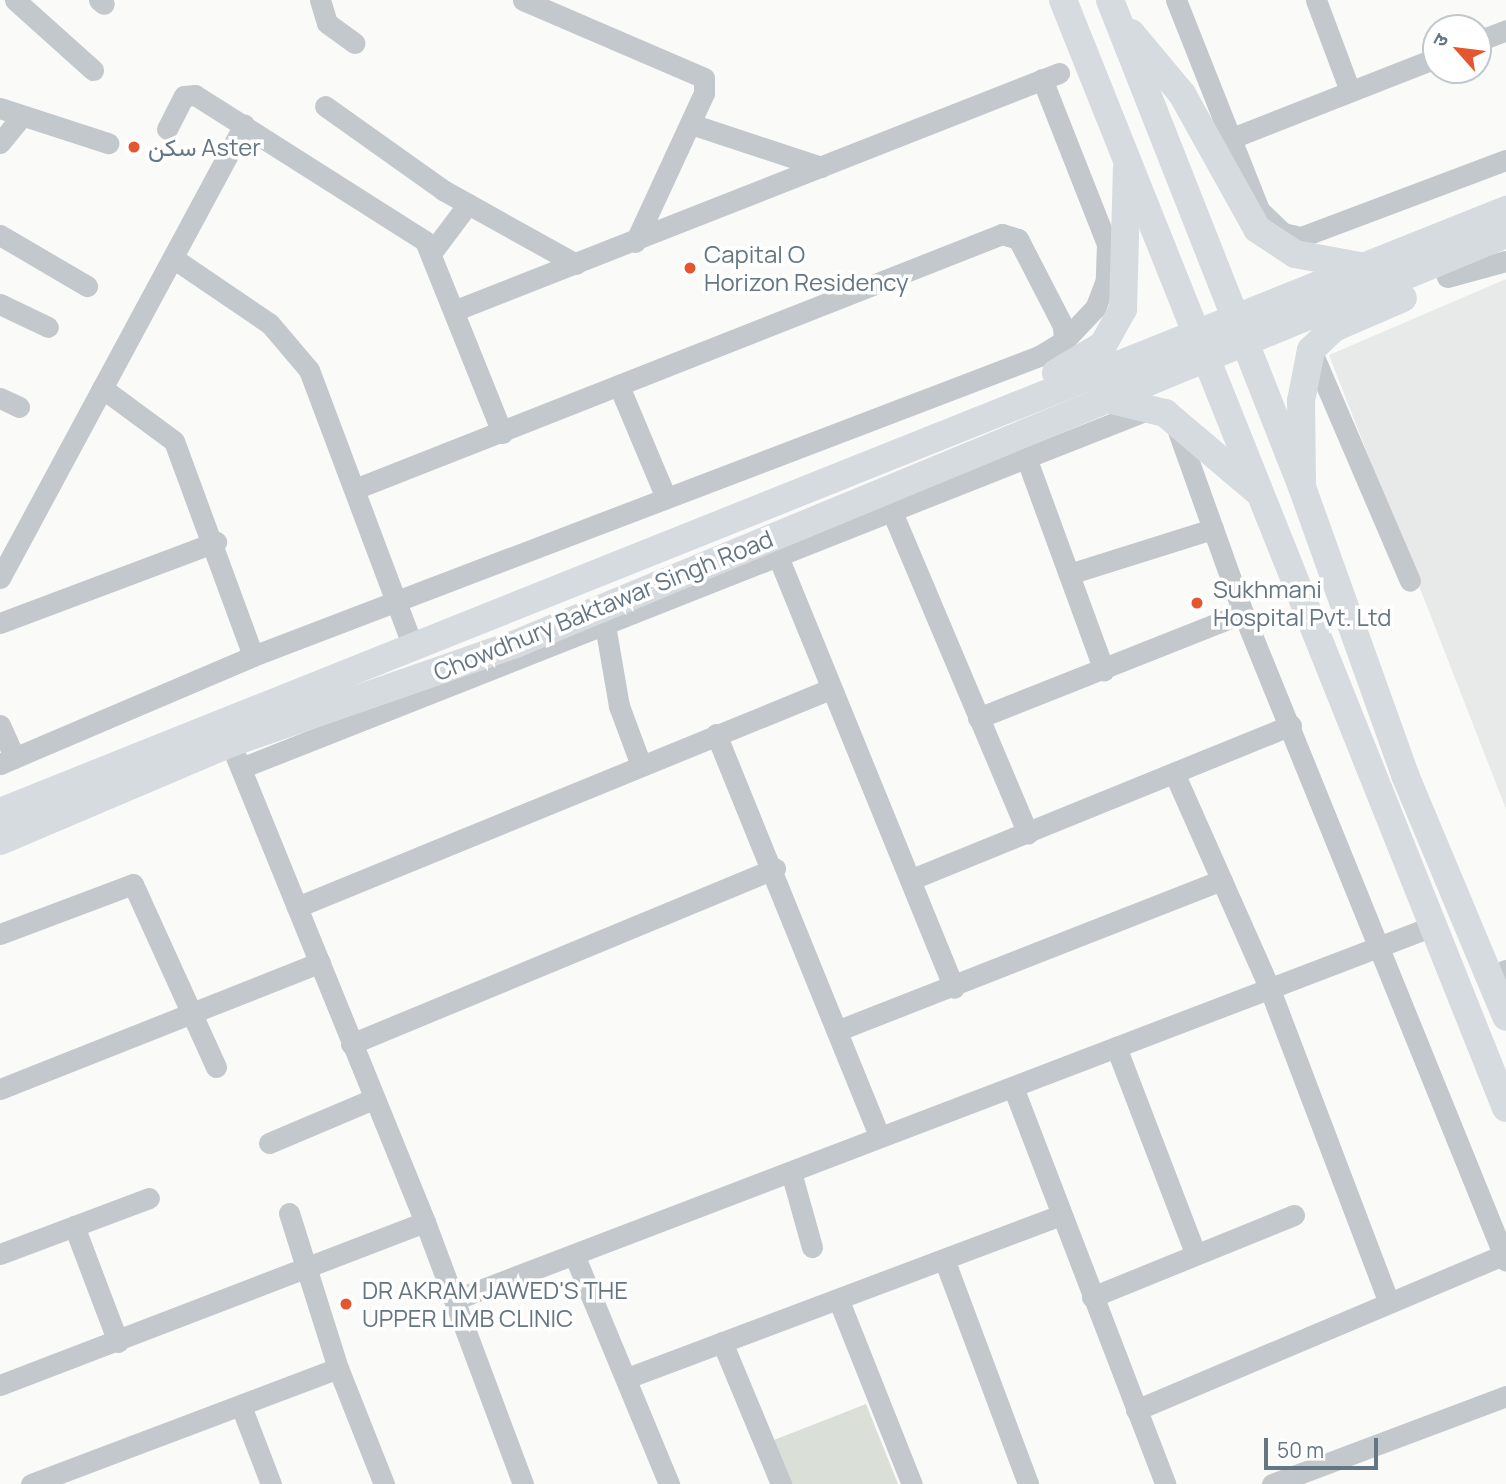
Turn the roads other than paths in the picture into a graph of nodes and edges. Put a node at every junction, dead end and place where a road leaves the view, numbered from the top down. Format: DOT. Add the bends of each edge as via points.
graph roads {
  1 [pos="15,0"];
  2 [pos="320,0"];
  3 [pos="523,0"];
  4 [pos="1063,0"];
  5 [pos="1175,0"];
  6 [pos="1315,0"];
  7 [pos="1114,11"];
  8 [pos="355,43"];
  9 [pos="1422,63"];
  10 [pos="93,70"];
  11 [pos="1350,91"];
  12 [pos="325,106"];
  13 [pos="0,108"];
  14 [pos="20,118"];
  15 [pos="691,124"];
  16 [pos="244,125"];
  17 [pos="167,129"];
  18 [pos="1232,138"];
  19 [pos="108,143"];
  20 [pos="0,144"];
  21 [pos="1506,160"];
  22 [pos="1127,166"];
  23 [pos="821,167"];
  24 [pos="468,204"];
  25 [pos="1122,204"];
  26 [pos="1506,210"];
  27 [pos="1096,216"];
  28 [pos="1506,234"];
  29 [pos="0,235"];
  30 [pos="635,242"];
  31 [pos="1479,245"];
  32 [pos="432,251"];
  33 [pos="173,258"];
  34 [pos="1506,261"];
  35 [pos="576,264"];
  36 [pos="1360,266"];
  37 [pos="1447,277"];
  38 [pos="87,286"];
  39 [pos="0,304"];
  40 [pos="456,310"];
  41 [pos="48,327"];
  42 [pos="1240,332"];
  43 [pos="1064,341"];
  44 [pos="1200,348"];
  45 [pos="1311,349"];
  46 [pos="619,386"];
  47 [pos="102,388"];
  48 [pos="1111,400"];
  49 [pos="1010,409"];
  50 [pos="1163,414"];
  51 [pos="502,433"];
  52 [pos="1027,460"];
  53 [pos="872,466"];
  54 [pos="1302,487"];
  55 [pos="355,489"];
  56 [pos="1257,491"];
  57 [pos="666,498"];
  58 [pos="888,503"];
  59 [pos="1213,529"];
  60 [pos="216,542"];
  61 [pos="779,559"];
  62 [pos="1069,574"];
  63 [pos="0,578"];
  64 [pos="1410,581"];
  65 [pos="399,601"];
  66 [pos="1243,613"];
  67 [pos="0,623"];
  68 [pos="605,625"];
  69 [pos="414,649"];
  70 [pos="253,656"];
  71 [pos="1104,670"];
  72 [pos="830,689"];
  73 [pos="978,718"];
  74 [pos="0,725"];
  75 [pos="1291,725"];
  76 [pos="716,734"];
  77 [pos="231,744"];
  78 [pos="7,761"];
  79 [pos="641,765"];
  80 [pos="1175,775"];
  81 [pos="1405,775"];
  82 [pos="1378,786"];
  83 [pos="0,812"];
  84 [pos="1421,814"];
  85 [pos="1393,825"];
  86 [pos="1028,833"];
  87 [pos="0,841"];
  88 [pos="775,868"];
  89 [pos="912,879"];
  90 [pos="1222,880"];
  91 [pos="296,907"];
  92 [pos="1433,926"];
  93 [pos="0,934"];
  94 [pos="1378,944"];
  95 [pos="320,962"];
  96 [pos="1498,973"];
  97 [pos="1269,987"];
  98 [pos="954,988"];
  99 [pos="195,1017"];
  100 [pos="1506,1017"];
  101 [pos="839,1031"];
  102 [pos="351,1044"];
  103 [pos="1116,1047"];
  104 [pos="216,1067"];
  105 [pos="1013,1087"];
  106 [pos="0,1089"];
  107 [pos="373,1100"];
  108 [pos="1506,1108"];
  109 [pos="880,1137"];
  110 [pos="269,1143"];
  111 [pos="791,1172"];
  112 [pos="149,1198"];
  113 [pos="289,1213"];
  114 [pos="1060,1215"];
  115 [pos="1294,1215"];
  116 [pos="425,1222"];
  117 [pos="74,1226"];
  118 [pos="812,1247"];
  119 [pos="1195,1253"];
  120 [pos="0,1254"];
  121 [pos="575,1256"];
  122 [pos="1505,1258"];
  123 [pos="944,1259"];
  124 [pos="310,1266"];
  125 [pos="1092,1297"];
  126 [pos="454,1300"];
  127 [pos="1388,1300"];
  128 [pos="839,1301"];
  129 [pos="118,1342"];
  130 [pos="722,1342"];
  131 [pos="338,1368"];
  132 [pos="627,1378"];
  133 [pos="0,1384"];
  134 [pos="1506,1396"];
  135 [pos="241,1406"];
  136 [pos="1136,1410"];
  137 [pos="31,1484"];
  138 [pos="271,1484"];
  139 [pos="384,1484"];
  140 [pos="523,1484"];
  141 [pos="669,1484"];
  142 [pos="781,1484"];
  143 [pos="912,1484"];
  144 [pos="1028,1484"];
  145 [pos="1165,1484"];
  146 [pos="1272,1484"];
  1 -- 10 [label="street"];
  2 -- 8 [label="street" via="327,23"];
  3 -- 15 [label="street" via="704,78"];
  4 -- 22 [label="main road"];
  5 -- 18 [label="street"];
  6 -- 11 [label="street"];
  7 -- 36 [label="main road" via="1182,94 1257,229 1296,254"];
  7 -- 42 [label="main road"];
  9 -- 11 [label="street"];
  11 -- 18 [label="street"];
  12 -- 24 [label="street"];
  13 -- 14 [label="street"];
  14 -- 19 [label="street"];
  14 -- 20 [label="street"];
  15 -- 23 [label="street"];
  15 -- 30 [label="street"];
  16 -- 17 [label="street" via="191,94"];
  16 -- 32 [label="street" via="414,232"];
  16 -- 33 [label="street"];
  18 -- 21 [label="street" via="1259,211 1273,228 1301,237"];
  22 -- 25 [label="main road"];
  22 -- 44 [label="main road"];
  23 -- 27 [label="street" via="1050,76"];
  23 -- 30 [label="street"];
  24 -- 32 [label="street"];
  24 -- 35 [label="street"];
  25 -- 27 [label="street"];
  25 -- 49 [label="main road" via="1127,277 1119,323 1088,357 1041,382"];
  26 -- 36 [label="main road"];
  27 -- 43 [label="street" via="1107,244 1106,280 1096,308"];
  28 -- 31 [label="main road"];
  29 -- 38 [label="street"];
  30 -- 35 [label="street"];
  31 -- 37 [label="main road"];
  31 -- 42 [label="main road"];
  32 -- 40 [label="street"];
  33 -- 47 [label="street"];
  33 -- 55 [label="street" via="271,324 295,350 321,394"];
  34 -- 37 [label="street"];
  35 -- 40 [label="street"];
  36 -- 42 [label="main road"];
  37 -- 45 [label="main road" via="1334,328"];
  39 -- 41 [label="street"];
  40 -- 51 [label="street"];
  42 -- 44 [label="main road"];
  42 -- 54 [label="main road"];
  43 -- 46 [label="street" via="1062,326 1018,239 1002,234"];
  43 -- 57 [label="street"];
  44 -- 48 [label="main road, Chowdhury Baktawar Singh Road"];
  44 -- 49 [label="main road, Chowdhury Baktawar Singh Road"];
  44 -- 56 [label="main road"];
  45 -- 54 [label="main road" via="1301,401"];
  45 -- 64 [label="street"];
  46 -- 51 [label="street"];
  46 -- 57 [label="street"];
  47 -- 60 [label="street" via="174,441"];
  47 -- 63 [label="street"];
  48 -- 50 [label="main road"];
  48 -- 58 [label="main road, Chowdhury Baktawar Singh Road"];
  49 -- 53 [label="main road, Chowdhury Baktawar Singh Road"];
  50 -- 52 [label="street"];
  50 -- 56 [label="main road"];
  50 -- 59 [label="street"];
  51 -- 55 [label="street"];
  52 -- 58 [label="street"];
  52 -- 62 [label="street"];
  53 -- 58 [label="street"];
  53 -- 69 [label="main road, Chowdhury Baktawar Singh Road"];
  54 -- 81 [label="main road"];
  55 -- 65 [label="street"];
  56 -- 82 [label="main road"];
  57 -- 65 [label="street"];
  58 -- 61 [label="street"];
  58 -- 73 [label="street"];
  58 -- 77 [label="main road, Chowdhury Baktawar Singh Road" via="513,645"];
  59 -- 62 [label="street"];
  59 -- 66 [label="street"];
  60 -- 67 [label="street"];
  60 -- 70 [label="street"];
  61 -- 68 [label="street"];
  61 -- 72 [label="street"];
  62 -- 71 [label="street"];
  65 -- 69 [label="street"];
  65 -- 70 [label="street"];
  66 -- 71 [label="street"];
  66 -- 75 [label="street"];
  68 -- 77 [label="street"];
  68 -- 79 [label="street" via="619,706"];
  69 -- 77 [label="main road, Chowdhury Baktawar Singh Road"];
  70 -- 78 [label="street"];
  71 -- 73 [label="street"];
  72 -- 76 [label="street"];
  72 -- 89 [label="street"];
  73 -- 86 [label="street"];
  74 -- 78 [label="street"];
  75 -- 80 [label="street"];
  75 -- 94 [label="street"];
  76 -- 79 [label="street"];
  76 -- 88 [label="street"];
  77 -- 83 [label="main road, Chowdhury Baktawar Singh Road"];
  77 -- 87 [label="main road, Chowdhury Baktawar Singh Road"];
  77 -- 91 [label="street"];
  79 -- 91 [label="street"];
  80 -- 86 [label="street"];
  80 -- 90 [label="street"];
  81 -- 82 [label="main road"];
  81 -- 84 [label="main road"];
  82 -- 85 [label="main road"];
  84 -- 85 [label="main road"];
  84 -- 96 [label="main road"];
  85 -- 92 [label="main road"];
  86 -- 89 [label="street"];
  88 -- 101 [label="street"];
  88 -- 102 [label="street"];
  89 -- 98 [label="street"];
  90 -- 97 [label="street"];
  90 -- 98 [label="street"];
  91 -- 95 [label="street"];
  92 -- 94 [label="street"];
  92 -- 108 [label="main road"];
  93 -- 99 [label="street" via="133,884"];
  94 -- 97 [label="street"];
  94 -- 122 [label="street"];
  95 -- 99 [label="street"];
  95 -- 102 [label="street"];
  96 -- 100 [label="main road"];
  97 -- 103 [label="street"];
  97 -- 127 [label="street"];
  98 -- 101 [label="street"];
  99 -- 104 [label="street"];
  99 -- 106 [label="street"];
  101 -- 109 [label="street"];
  102 -- 107 [label="street"];
  103 -- 105 [label="street"];
  103 -- 119 [label="street"];
  105 -- 109 [label="street"];
  105 -- 114 [label="street"];
  107 -- 110 [label="street"];
  107 -- 116 [label="street"];
  109 -- 111 [label="street"];
  111 -- 118 [label="street"];
  111 -- 121 [label="street"];
  112 -- 117 [label="street"];
  113 -- 124 [label="street"];
  114 -- 123 [label="street"];
  114 -- 125 [label="street"];
  115 -- 119 [label="street"];
  116 -- 124 [label="street"];
  116 -- 126 [label="street"];
  117 -- 120 [label="street"];
  117 -- 129 [label="street"];
  119 -- 125 [label="street"];
  121 -- 126 [label="street"];
  121 -- 132 [label="street"];
  122 -- 127 [label="street"];
  123 -- 128 [label="street"];
  123 -- 144 [label="street"];
  124 -- 129 [label="street"];
  124 -- 131 [label="street"];
  125 -- 136 [label="street"];
  126 -- 140 [label="street"];
  127 -- 136 [label="street"];
  128 -- 130 [label="street"];
  128 -- 143 [label="street"];
  129 -- 133 [label="street"];
  130 -- 132 [label="street"];
  130 -- 142 [label="street"];
  131 -- 135 [label="street"];
  131 -- 139 [label="street"];
  132 -- 141 [label="street"];
  134 -- 146 [label="street"];
  135 -- 137 [label="street"];
  135 -- 138 [label="street"];
  136 -- 145 [label="street"];
}
